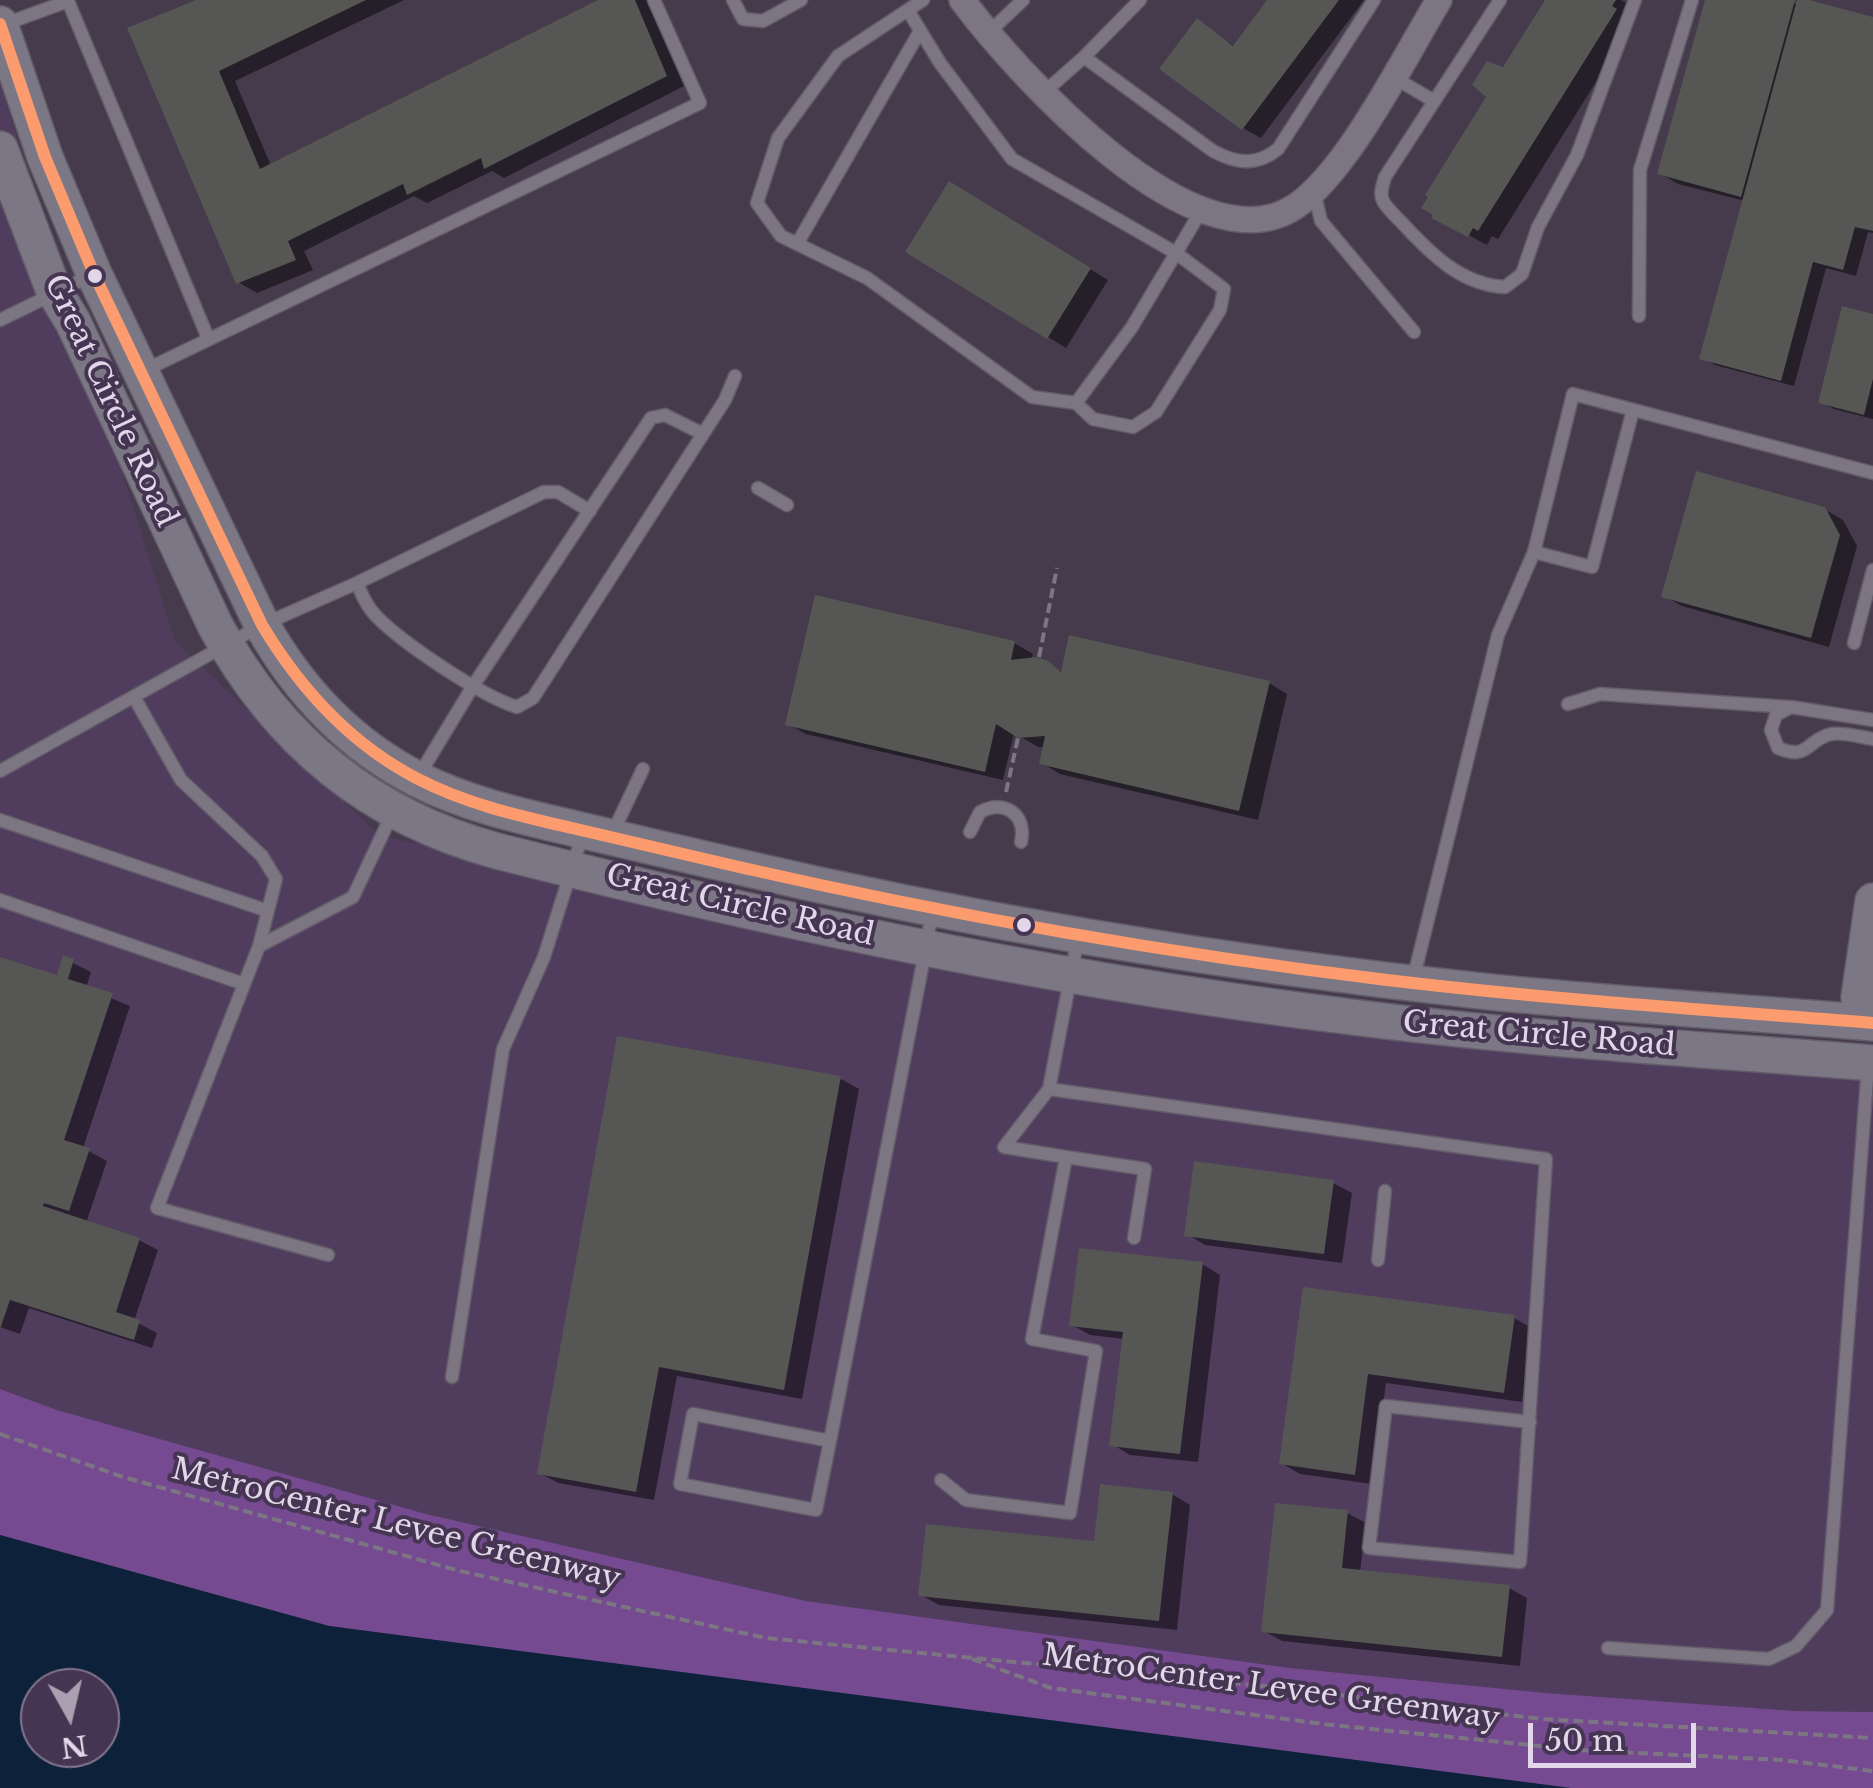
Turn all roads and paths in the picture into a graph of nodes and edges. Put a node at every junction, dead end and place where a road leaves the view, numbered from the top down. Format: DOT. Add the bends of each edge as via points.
graph roads {
  1 [pos="68,0"];
  2 [pos="654,0"];
  3 [pos="733,0"];
  4 [pos="801,0"];
  5 [pos="923,0"];
  6 [pos="962,0"];
  7 [pos="1022,0"];
  8 [pos="1140,0"];
  9 [pos="1374,0"];
  10 [pos="1439,0"];
  11 [pos="1500,0"];
  12 [pos="1635,0"];
  13 [pos="1692,0"];
  14 [pos="909,12"];
  15 [pos="0,25"];
  16 [pos="920,30"];
  17 [pos="987,34"];
  18 [pos="1084,57"];
  19 [pos="1393,77"];
  20 [pos="1041,94"];
  21 [pos="1434,101"];
  22 [pos="0,148"];
  23 [pos="1314,191"];
  24 [pos="1201,210"];
  25 [pos="796,244"];
  26 [pos="1176,253"];
  27 [pos="94,274"];
  28 [pos="54,290"];
  29 [pos="1639,316"];
  30 [pos="0,320"];
  31 [pos="1414,332"];
  32 [pos="208,338"];
  33 [pos="140,372"];
  34 [pos="734,376"];
  35 [pos="1076,403"];
  36 [pos="1632,410"];
  37 [pos="704,434"];
  38 [pos="1873,473"];
  39 [pos="758,488"];
  40 [pos="787,505"];
  41 [pos="590,511"];
  42 [pos="1534,552"];
  43 [pos="1057,568"];
  44 [pos="1873,570"];
  45 [pos="358,582"];
  46 [pos="262,625"];
  47 [pos="226,644"];
  48 [pos="1854,644"];
  49 [pos="1039,657"];
  50 [pos="474,686"];
  51 [pos="134,696"];
  52 [pos="1568,704"];
  53 [pos="1791,707"];
  54 [pos="1873,720"];
  55 [pos="1018,738"];
  56 [pos="1873,739"];
  57 [pos="643,769"];
  58 [pos="0,771"];
  59 [pos="417,779"];
  60 [pos="1002,807"];
  61 [pos="395,808"];
  62 [pos="0,820"];
  63 [pos="970,832"];
  64 [pos="597,834"];
  65 [pos="1021,842"];
  66 [pos="572,869"];
  67 [pos="0,900"];
  68 [pos="1873,901"];
  69 [pos="268,910"];
  70 [pos="933,910"];
  71 [pos="1079,936"];
  72 [pos="259,946"];
  73 [pos="926,947"];
  74 [pos="1070,974"];
  75 [pos="1412,983"];
  76 [pos="244,984"];
  77 [pos="1873,1019"];
  78 [pos="1871,1063"];
  79 [pos="1049,1089"];
  80 [pos="1066,1157"];
  81 [pos="1385,1192"];
  82 [pos="1134,1238"];
  83 [pos="328,1255"];
  84 [pos="1378,1260"];
  85 [pos="452,1376"];
  86 [pos="1530,1422"];
  87 [pos="0,1434"];
  88 [pos="830,1441"];
  89 [pos="941,1480"];
  90 [pos="1608,1648"];
  91 [pos="966,1657"];
  92 [pos="1873,1738"];
  93 [pos="1873,1771"];
  1 -- 15 [label="lane"];
  1 -- 32 [label="lane"];
  2 -- 32 [label="lane" via="700,103"];
  3 -- 4 [label="lane" via="743,19 763,21"];
  5 -- 14 [label="lane"];
  6 -- 17 [label="street"];
  7 -- 17 [label="lane"];
  8 -- 18 [label="lane"];
  9 -- 18 [label="lane" via="1278,149 1254,162 1214,152"];
  10 -- 19 [label="street"];
  11 -- 21 [label="lane"];
  12 -- 21 [label="lane" via="1577,155 1538,227 1522,274 1505,288 1442,263 1382,200 1385,177"];
  13 -- 29 [label="lane" via="1640,170"];
  14 -- 16 [label="lane"];
  14 -- 25 [label="lane" via="838,56 778,138 757,203"];
  15 -- 27 [label="street, Great Circle Road"];
  16 -- 25 [label="lane"];
  16 -- 26 [label="lane" via="1012,159"];
  17 -- 20 [label="street"];
  18 -- 20 [label="lane"];
  19 -- 21 [label="lane"];
  19 -- 23 [label="street"];
  20 -- 24 [label="street" via="1120,160"];
  22 -- 28 [label="street, Great Circle Road"];
  23 -- 24 [label="street" via="1291,210 1262,220"];
  23 -- 31 [label="lane" via="1321,221"];
  24 -- 26 [label="lane"];
  25 -- 35 [label="lane" via="867,278 1032,397"];
  26 -- 35 [label="lane"];
  26 -- 35 [label="lane" via="1224,288 1220,310 1156,412 1133,427 1093,419"];
  27 -- 28 [label="lane"];
  27 -- 33 [label="street, Great Circle Road"];
  28 -- 30 [label="lane"];
  28 -- 47 [label="street, Great Circle Road"];
  32 -- 33 [label="lane"];
  33 -- 46 [label="street, Great Circle Road"];
  34 -- 37 [label="lane"];
  36 -- 38 [label="lane"];
  36 -- 42 [label="lane" via="1592,567"];
  36 -- 42 [label="lane" via="1573,394"];
  37 -- 41 [label="lane" via="665,414 651,418"];
  37 -- 50 [label="lane" via="533,698 517,707"];
  39 -- 40 [label="lane"];
  41 -- 45 [label="lane" via="558,492 544,492"];
  41 -- 50 [label="lane"];
  42 -- 75 [label="lane" via="1498,636"];
  43 -- 49 [label="path"];
  44 -- 48 [label="lane"];
  45 -- 46 [label="lane"];
  45 -- 50 [label="lane" via="374,615"];
  46 -- 47 [label="lane"];
  46 -- 59 [label="street, Great Circle Road" via="288,668 348,735"];
  47 -- 51 [label="lane"];
  47 -- 61 [label="street, Great Circle Road" via="295,737 356,788"];
  50 -- 59 [label="lane"];
  51 -- 58 [label="lane"];
  51 -- 69 [label="lane" via="181,780 262,856 276,879"];
  52 -- 53 [label="lane" via="1600,694"];
  53 -- 54 [label="lane"];
  53 -- 56 [label="lane" via="1771,723 1773,742 1783,751 1805,751 1832,734"];
  55 -- 60 [label="path"];
  57 -- 64 [label="lane"];
  59 -- 61 [label="lane"];
  59 -- 64 [label="street, Great Circle Road" via="494,808"];
  60 -- 63 [label="lane" via="980,812"];
  60 -- 65 [label="lane" via="1020,820"];
  61 -- 66 [label="street, Great Circle Road" via="457,840"];
  61 -- 72 [label="lane" via="353,897"];
  62 -- 69 [label="lane"];
  64 -- 66 [label="lane"];
  64 -- 70 [label="street, Great Circle Road"];
  66 -- 73 [label="street, Great Circle Road"];
  66 -- 85 [label="lane" via="544,957 503,1049"];
  67 -- 76 [label="lane"];
  68 -- 77 [label="street" via="1859,997"];
  69 -- 72 [label="lane"];
  70 -- 71 [label="street, Great Circle Road"];
  70 -- 73 [label="lane"];
  71 -- 74 [label="lane"];
  71 -- 75 [label="street, Great Circle Road"];
  72 -- 76 [label="lane"];
  73 -- 74 [label="street, Great Circle Road"];
  73 -- 88 [label="lane"];
  74 -- 78 [label="street, Great Circle Road" via="1353,1018"];
  74 -- 79 [label="lane"];
  75 -- 77 [label="street, Great Circle Road"];
  76 -- 83 [label="lane" via="157,1208"];
  77 -- 78 [label="street"];
  78 -- 90 [label="lane" via="1827,1610 1796,1646 1769,1659"];
  79 -- 80 [label="lane" via="1004,1147"];
  79 -- 86 [label="lane" via="1546,1160"];
  80 -- 82 [label="lane" via="1145,1168"];
  80 -- 89 [label="lane" via="1032,1339 1096,1351 1070,1513 966,1500"];
  81 -- 84 [label="lane"];
  86 -- 86 [label="lane" via="1520,1562 1369,1548 1386,1406"];
  87 -- 91 [label="path, MetroCenter Levee Greenway" via="123,1477 460,1571 766,1638"];
  88 -- 88 [label="lane" via="693,1414 680,1484 816,1510"];
  91 -- 92 [label="path, MetroCenter Levee Greenway" via="1543,1719"];
  91 -- 93 [label="path, MetroCenter Levee Greenway" via="1050,1688 1323,1724"];
}
